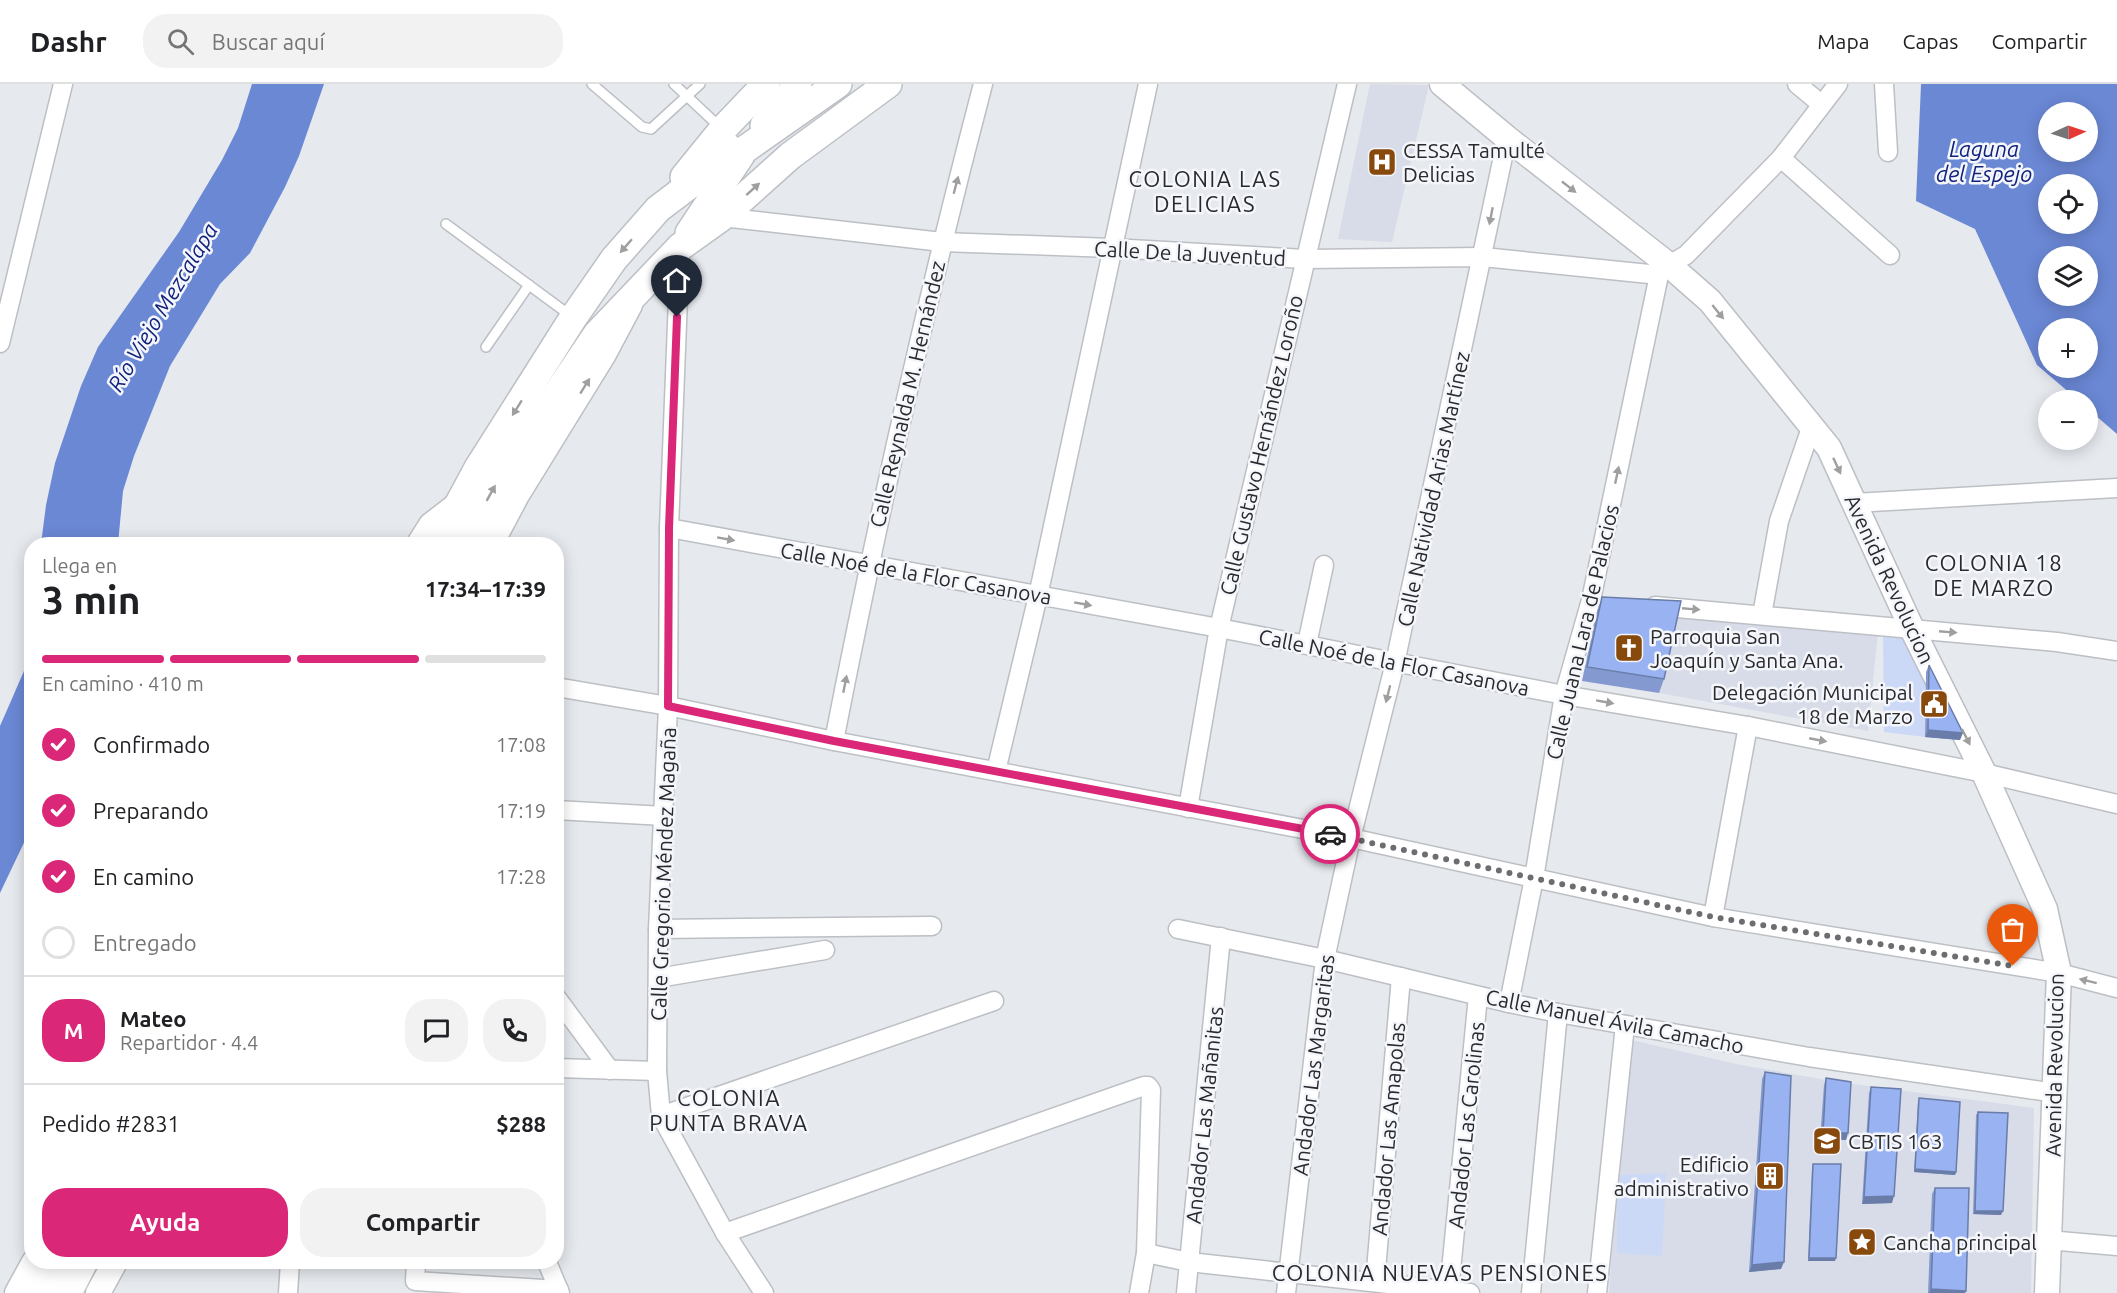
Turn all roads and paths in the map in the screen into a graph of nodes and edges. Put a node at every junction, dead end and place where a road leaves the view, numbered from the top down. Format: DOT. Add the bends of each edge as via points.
graph roads {
  1 [pos="63,84"];
  2 [pos="592,84"];
  3 [pos="674,84"];
  4 [pos="700,84"];
  5 [pos="766,84"];
  6 [pos="798,84"];
  7 [pos="838,84"];
  8 [pos="888,84"];
  9 [pos="983,84"];
  10 [pos="1148,84"];
  11 [pos="1347,84"];
  12 [pos="1442,84"];
  13 [pos="1797,84"];
  14 [pos="1838,84"];
  15 [pos="1884,84"];
  16 [pos="687,95"];
  17 [pos="1821,104"];
  18 [pos="723,129"];
  19 [pos="1507,138"];
  20 [pos="744,150"];
  21 [pos="1888,152"];
  22 [pos="1781,158"];
  23 [pos="658,209"];
  24 [pos="722,217"];
  25 [pos="446,224"];
  26 [pos="942,242"];
  27 [pos="680,247"];
  28 [pos="1112,248"];
  29 [pos="1890,255"];
  30 [pos="1483,256"];
  31 [pos="1305,259"];
  32 [pos="1664,270"];
  33 [pos="528,285"];
  34 [pos="633,298"];
  35 [pos="3,317"];
  36 [pos="573,318"];
  37 [pos="0,343"];
  38 [pos="486,347"];
  39 [pos="1811,428"];
  40 [pos="2117,488"];
  41 [pos="461,502"];
  42 [pos="1854,503"];
  43 [pos="669,528"];
  44 [pos="423,537"];
  45 [pos="441,537"];
  46 [pos="467,537"];
  47 [pos="495,537"];
  48 [pos="868,565"];
  49 [pos="1324,565"];
  50 [pos="1038,596"];
  51 [pos="1591,600"];
  52 [pos="1612,602"];
  53 [pos="1634,604"];
  54 [pos="1762,615"];
  55 [pos="1219,628"];
  56 [pos="1912,629"];
  57 [pos="1307,644"];
  58 [pos="2117,651"];
  59 [pos="1395,663"];
  60 [pos="564,688"];
  61 [pos="1564,695"];
  62 [pos="668,706"];
  63 [pos="1748,726"];
  64 [pos="834,741"];
  65 [pos="996,771"];
  66 [pos="1984,773"];
  67 [pos="2117,804"];
  68 [pos="1188,808"];
  69 [pos="564,810"];
  70 [pos="664,816"];
  71 [pos="1351,838"];
  72 [pos="1534,878"];
  73 [pos="1713,917"];
  74 [pos="932,926"];
  75 [pos="658,929"];
  76 [pos="1178,929"];
  77 [pos="1221,937"];
  78 [pos="825,950"];
  79 [pos="1325,959"];
  80 [pos="2059,973"];
  81 [pos="1401,977"];
  82 [pos="658,978"];
  83 [pos="2117,988"];
  84 [pos="1478,996"];
  85 [pos="994,1000"];
  86 [pos="1509,1003"];
  87 [pos="564,1008"];
  88 [pos="1558,1012"];
  89 [pos="1625,1025"];
  90 [pos="564,1068"];
  91 [pos="610,1070"];
  92 [pos="657,1071"];
  93 [pos="2056,1093"];
  94 [pos="661,1116"];
  95 [pos="725,1233"];
  96 [pos="2048,1240"];
  97 [pos="2117,1246"];
  98 [pos="1146,1253"];
  99 [pos="1189,1262"];
  100 [pos="30,1269"];
  101 [pos="54,1269"];
  102 [pos="80,1269"];
  103 [pos="111,1269"];
  104 [pos="290,1269"];
  105 [pos="416,1269"];
  106 [pos="550,1269"];
  107 [pos="1288,1272"];
  108 [pos="1375,1282"];
  109 [pos="1399,1289"];
  110 [pos="1449,1291"];
  111 [pos="560,1292"];
  112 [pos="17,1293"];
  113 [pos="41,1293"];
  114 [pos="68,1293"];
  115 [pos="98,1293"];
  116 [pos="288,1293"];
  117 [pos="764,1293"];
  118 [pos="1139,1293"];
  119 [pos="1186,1293"];
  120 [pos="1286,1293"];
  121 [pos="1470,1293"];
  122 [pos="1531,1293"];
  123 [pos="1597,1293"];
  124 [pos="2047,1293"];
  1 -- 35 [label="street"];
  2 -- 16 [label="lane" via="647,129"];
  3 -- 16 [label="lane"];
  4 -- 16 [label="lane"];
  5 -- 18 [label="main road"];
  6 -- 20 [label="main road"];
  7 -- 20 [label="main road"];
  24 -- 8 [label="main road, one-way" via="790,156"];
  26 -- 9 [label="street, Calle Reynalda M. Hernández, one-way"];
  10 -- 28 [label="street"];
  11 -- 31 [label="street, Calle Gustavo Hernández Loroño"];
  12 -- 19 [label="street, Avenida Revolucion"];
  13 -- 17 [label="street"];
  14 -- 17 [label="street"];
  15 -- 21 [label="street"];
  16 -- 18 [label="lane"];
  17 -- 22 [label="street"];
  18 -- 20 [label="lane"];
  18 -- 23 [label="main road"];
  19 -- 30 [label="street, Calle Natividad Arias Martínez, one-way"];
  19 -- 32 [label="street, Avenida Revolucion, one-way"];
  20 -- 23 [label="main road" via="716,165"];
  20 -- 27 [label="main road"];
  22 -- 29 [label="street"];
  22 -- 32 [label="street" via="1686,255"];
  23 -- 36 [label="main road, one-way" via="615,259"];
  24 -- 26 [label="street, Calle De la Juventud"];
  24 -- 27 [label="main road"];
  25 -- 33 [label="lane"];
  26 -- 28 [label="street, Calle De la Juventud"];
  26 -- 48 [label="street, Calle Reynalda M. Hernández"];
  27 -- 34 [label="main road"];
  27 -- 43 [label="street, Calle Gregorio Méndez Magaña"];
  28 -- 31 [label="street, Calle De la Juventud"];
  28 -- 50 [label="street"];
  30 -- 31 [label="street, Calle De la Juventud"];
  30 -- 32 [label="street, Calle De la Juventud"];
  30 -- 59 [label="street, Calle Natividad Arias Martínez"];
  31 -- 55 [label="street, Calle Gustavo Hernández Loroño"];
  32 -- 39 [label="street, Avenida Revolucion, one-way" via="1710,301"];
  51 -- 32 [label="street, Calle Juana Lara de Palacios, one-way"];
  33 -- 36 [label="lane"];
  33 -- 38 [label="lane"];
  46 -- 34 [label="main road, one-way" via="493,488 597,334"];
  47 -- 34 [label="street, one-way"];
  35 -- 37 [label="street"];
  36 -- 41 [label="main road, one-way" via="478,468"];
  39 -- 42 [label="street, Avenida Revolucion, one-way" via="1828,448"];
  39 -- 54 [label="street" via="1779,521"];
  40 -- 42 [label="street"];
  41 -- 44 [label="street" via="431,525"];
  41 -- 45 [label="main road"];
  42 -- 56 [label="street, Avenida Revolucion"];
  43 -- 48 [label="street, Calle Noé de la Flor Casanova, one-way"];
  43 -- 62 [label="street, Calle Gregorio Méndez Magaña"];
  48 -- 50 [label="street, Calle Noé de la Flor Casanova"];
  64 -- 48 [label="street, Calle Reynalda M. Hernández, one-way"];
  49 -- 57 [label="street"];
  50 -- 55 [label="street, Calle Noé de la Flor Casanova, one-way"];
  50 -- 65 [label="street"];
  51 -- 52 [label="street"];
  51 -- 61 [label="street, Calle Juana Lara de Palacios"];
  53 -- 54 [label="street, one-way"];
  54 -- 56 [label="street"];
  55 -- 57 [label="street, Calle Noé de la Flor Casanova"];
  55 -- 68 [label="street, Calle Gustavo Hernández Loroño"];
  56 -- 58 [label="street, one-way"];
  56 -- 66 [label="street, Avenida Revolucion, one-way"];
  57 -- 59 [label="street, Calle Noé de la Flor Casanova"];
  59 -- 61 [label="street, Calle Noé de la Flor Casanova"];
  59 -- 71 [label="street, Calle Natividad Arias Martínez, one-way"];
  60 -- 62 [label="street"];
  61 -- 63 [label="street, Calle Noé de la Flor Casanova, one-way"];
  61 -- 72 [label="street, Calle Juana Lara de Palacios"];
  62 -- 64 [label="street"];
  62 -- 70 [label="street, Calle Gregorio Méndez Magaña"];
  63 -- 66 [label="street, Calle Noé de la Flor Casanova, one-way"];
  63 -- 73 [label="street"];
  64 -- 65 [label="street"];
  65 -- 68 [label="street"];
  66 -- 67 [label="street, Calle Noé de la Flor Casanova"];
  66 -- 80 [label="street, Avenida Revolucion" via="2045,909"];
  68 -- 71 [label="street"];
  69 -- 70 [label="street"];
  70 -- 75 [label="street, Calle Gregorio Méndez Magaña"];
  71 -- 72 [label="street"];
  71 -- 79 [label="street, Andador Las Margaritas"];
  72 -- 73 [label="street"];
  72 -- 86 [label="street, Calle Juana Lara de Palacios"];
  73 -- 80 [label="street"];
  74 -- 75 [label="street"];
  75 -- 82 [label="street, Calle Gregorio Méndez Magaña"];
  76 -- 77 [label="street, Calle Manuel Ávila Camacho"];
  77 -- 79 [label="street, Calle Manuel Ávila Camacho"];
  77 -- 99 [label="street, Andador Las Mañanitas"];
  78 -- 82 [label="street"];
  79 -- 81 [label="street, Calle Manuel Ávila Camacho"];
  79 -- 107 [label="street, Andador Las Margaritas"];
  83 -- 80 [label="street, one-way"];
  80 -- 93 [label="street, Avenida Revolucion"];
  81 -- 84 [label="street, Calle Manuel Ávila Camacho"];
  81 -- 108 [label="street, Andador Las Amapolas"];
  82 -- 92 [label="street, Calle Gregorio Méndez Magaña"];
  84 -- 86 [label="street, Calle Manuel Ávila Camacho"];
  84 -- 110 [label="street, Andador Las Carolinas"];
  85 -- 94 [label="street"];
  86 -- 88 [label="street, Calle Manuel Ávila Camacho"];
  87 -- 91 [label="street"];
  88 -- 89 [label="street, Calle Manuel Ávila Camacho"];
  88 -- 122 [label="street"];
  89 -- 93 [label="street, Calle Manuel Ávila Camacho"];
  89 -- 123 [label="street"];
  90 -- 91 [label="street"];
  91 -- 92 [label="street"];
  92 -- 94 [label="street, Calle Gregorio Méndez Magaña"];
  93 -- 96 [label="street, Avenida Revolucion"];
  94 -- 95 [label="street, Calle Gregorio Méndez Magaña"];
  95 -- 98 [label="street" via="1148,1086 1151,1090"];
  95 -- 117 [label="street, Calle Gregorio Méndez Magaña"];
  96 -- 97 [label="street"];
  96 -- 124 [label="street, Avenida Revolucion"];
  98 -- 99 [label="street"];
  98 -- 118 [label="street"];
  99 -- 107 [label="street"];
  99 -- 119 [label="street, Andador Las Mañanitas"];
  100 -- 112 [label="street"];
  101 -- 113 [label="main road"];
  102 -- 114 [label="main road"];
  103 -- 115 [label="street"];
  104 -- 116 [label="street"];
  105 -- 111 [label="street" via="415,1281"];
  106 -- 111 [label="street"];
  107 -- 108 [label="street"];
  107 -- 120 [label="street, Andador Las Margaritas"];
  108 -- 109 [label="street"];
  109 -- 110 [label="street"];
  110 -- 121 [label="street"];
}
